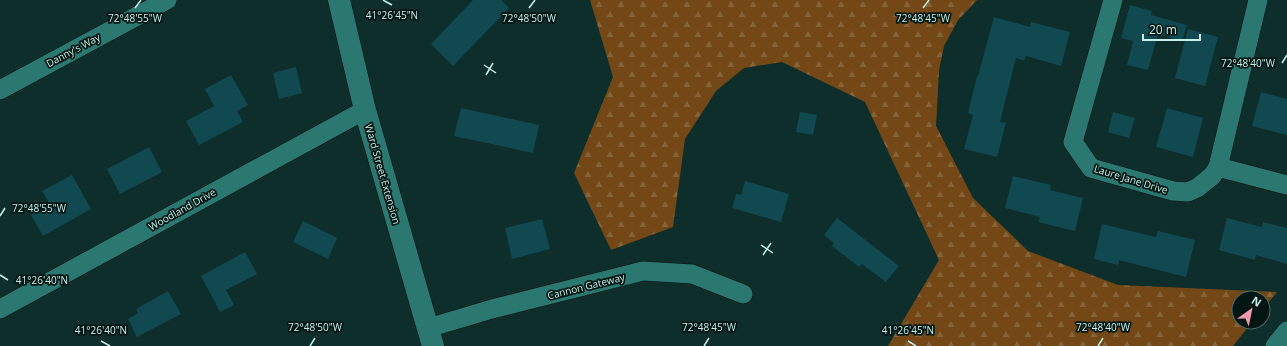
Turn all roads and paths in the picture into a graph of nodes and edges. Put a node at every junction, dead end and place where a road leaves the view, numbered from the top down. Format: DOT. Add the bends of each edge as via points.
graph roads {
  1 [pos="167,0"];
  2 [pos="339,0"];
  3 [pos="1113,0"];
  4 [pos="1258,0"];
  5 [pos="0,90"];
  6 [pos="364,110"];
  7 [pos="1218,167"];
  8 [pos="1287,185"];
  9 [pos="743,294"];
  10 [pos="0,309"];
  11 [pos="1287,331"];
  12 [pos="431,337"];
  13 [pos="1275,346"];
  1 -- 5 [label="street, Danny's Way"];
  2 -- 6 [label="street, Ward Street Extension"];
  3 -- 7 [label="street, Laure Jane Drive" via="1073,142 1090,168 1173,191 1188,192 1197,188 1212,176"];
  4 -- 7 [label="street, Laure Jane Drive"];
  6 -- 10 [label="street, Woodland Drive"];
  6 -- 12 [label="street, Ward Street Extension"];
  7 -- 8 [label="street"];
  9 -- 12 [label="street, Cannon Gateway" via="692,274 643,271 492,309"];
  11 -- 13 [label="street"];
}
